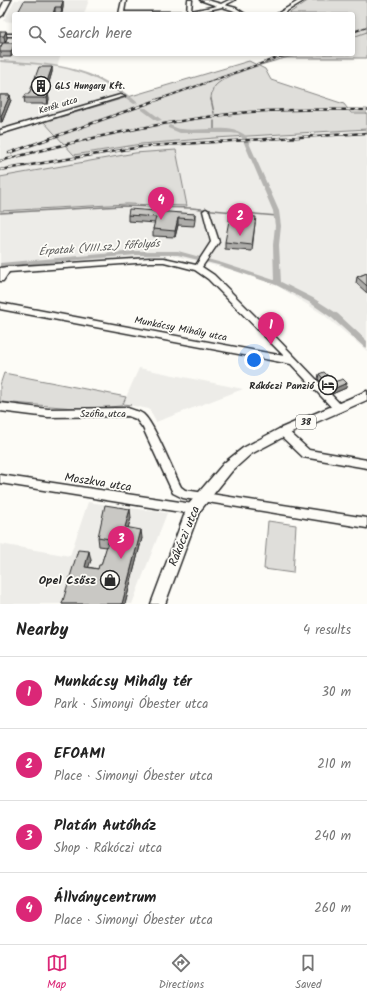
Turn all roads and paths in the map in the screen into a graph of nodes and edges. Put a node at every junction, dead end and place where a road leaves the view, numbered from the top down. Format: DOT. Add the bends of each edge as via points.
graph roads {
  1 [pos="8,0"];
  2 [pos="124,0"];
  3 [pos="190,0"];
  4 [pos="202,0"];
  5 [pos="234,0"];
  6 [pos="303,0"];
  7 [pos="223,6"];
  8 [pos="121,12"];
  9 [pos="189,12"];
  10 [pos="196,12"];
  11 [pos="238,12"];
  12 [pos="282,12"];
  13 [pos="0,15"];
  14 [pos="0,35"];
  15 [pos="12,35"];
  16 [pos="122,96"];
  17 [pos="0,132"];
  18 [pos="206,211"];
  19 [pos="203,262"];
  20 [pos="4,269"];
  21 [pos="0,279"];
  22 [pos="0,306"];
  23 [pos="293,361"];
  24 [pos="366,396"];
  25 [pos="0,407"];
  26 [pos="338,408"];
  27 [pos="283,432"];
  28 [pos="367,464"];
  29 [pos="0,479"];
  30 [pos="183,494"];
  31 [pos="201,498"];
  32 [pos="176,505"];
  33 [pos="193,509"];
  34 [pos="367,523"];
  35 [pos="158,604"];
  1 -- 13 [label="main road"];
  2 -- 8 [label="street"];
  3 -- 9 [label="street"];
  4 -- 7 [label="street"];
  5 -- 7 [label="street"];
  6 -- 12 [label="street"];
  7 -- 10 [label="street"];
  7 -- 11 [label="street"];
  14 -- 15 [label="street"];
  16 -- 17 [label="street, Kerék utca"];
  18 -- 19 [label="street" via="215,242"];
  19 -- 20 [label="street" via="150,260"];
  19 -- 23 [label="street" via="211,277"];
  20 -- 21 [label="street"];
  22 -- 23 [label="street, Munkácsy Mihály utca"];
  23 -- 26 [label="street"];
  24 -- 26 [label="main road, Rákóczi utca / 38"];
  25 -- 30 [label="street, Szófia utca" via="48,413 128,412 140,416 177,490"];
  26 -- 27 [label="main road, Rákóczi utca / 38"];
  27 -- 28 [label="street" via="306,454"];
  27 -- 31 [label="main road, Rákóczi utca / 38" via="247,451 228,467"];
  29 -- 32 [label="street, Moszkva utca" via="166,506"];
  30 -- 31 [label="street"];
  30 -- 32 [label="street"];
  31 -- 33 [label="main road, Rákóczi utca / 38"];
  31 -- 34 [label="street"];
  32 -- 33 [label="street, Moszkva utca"];
  33 -- 35 [label="main road, Rákóczi utca / 38"];
}
